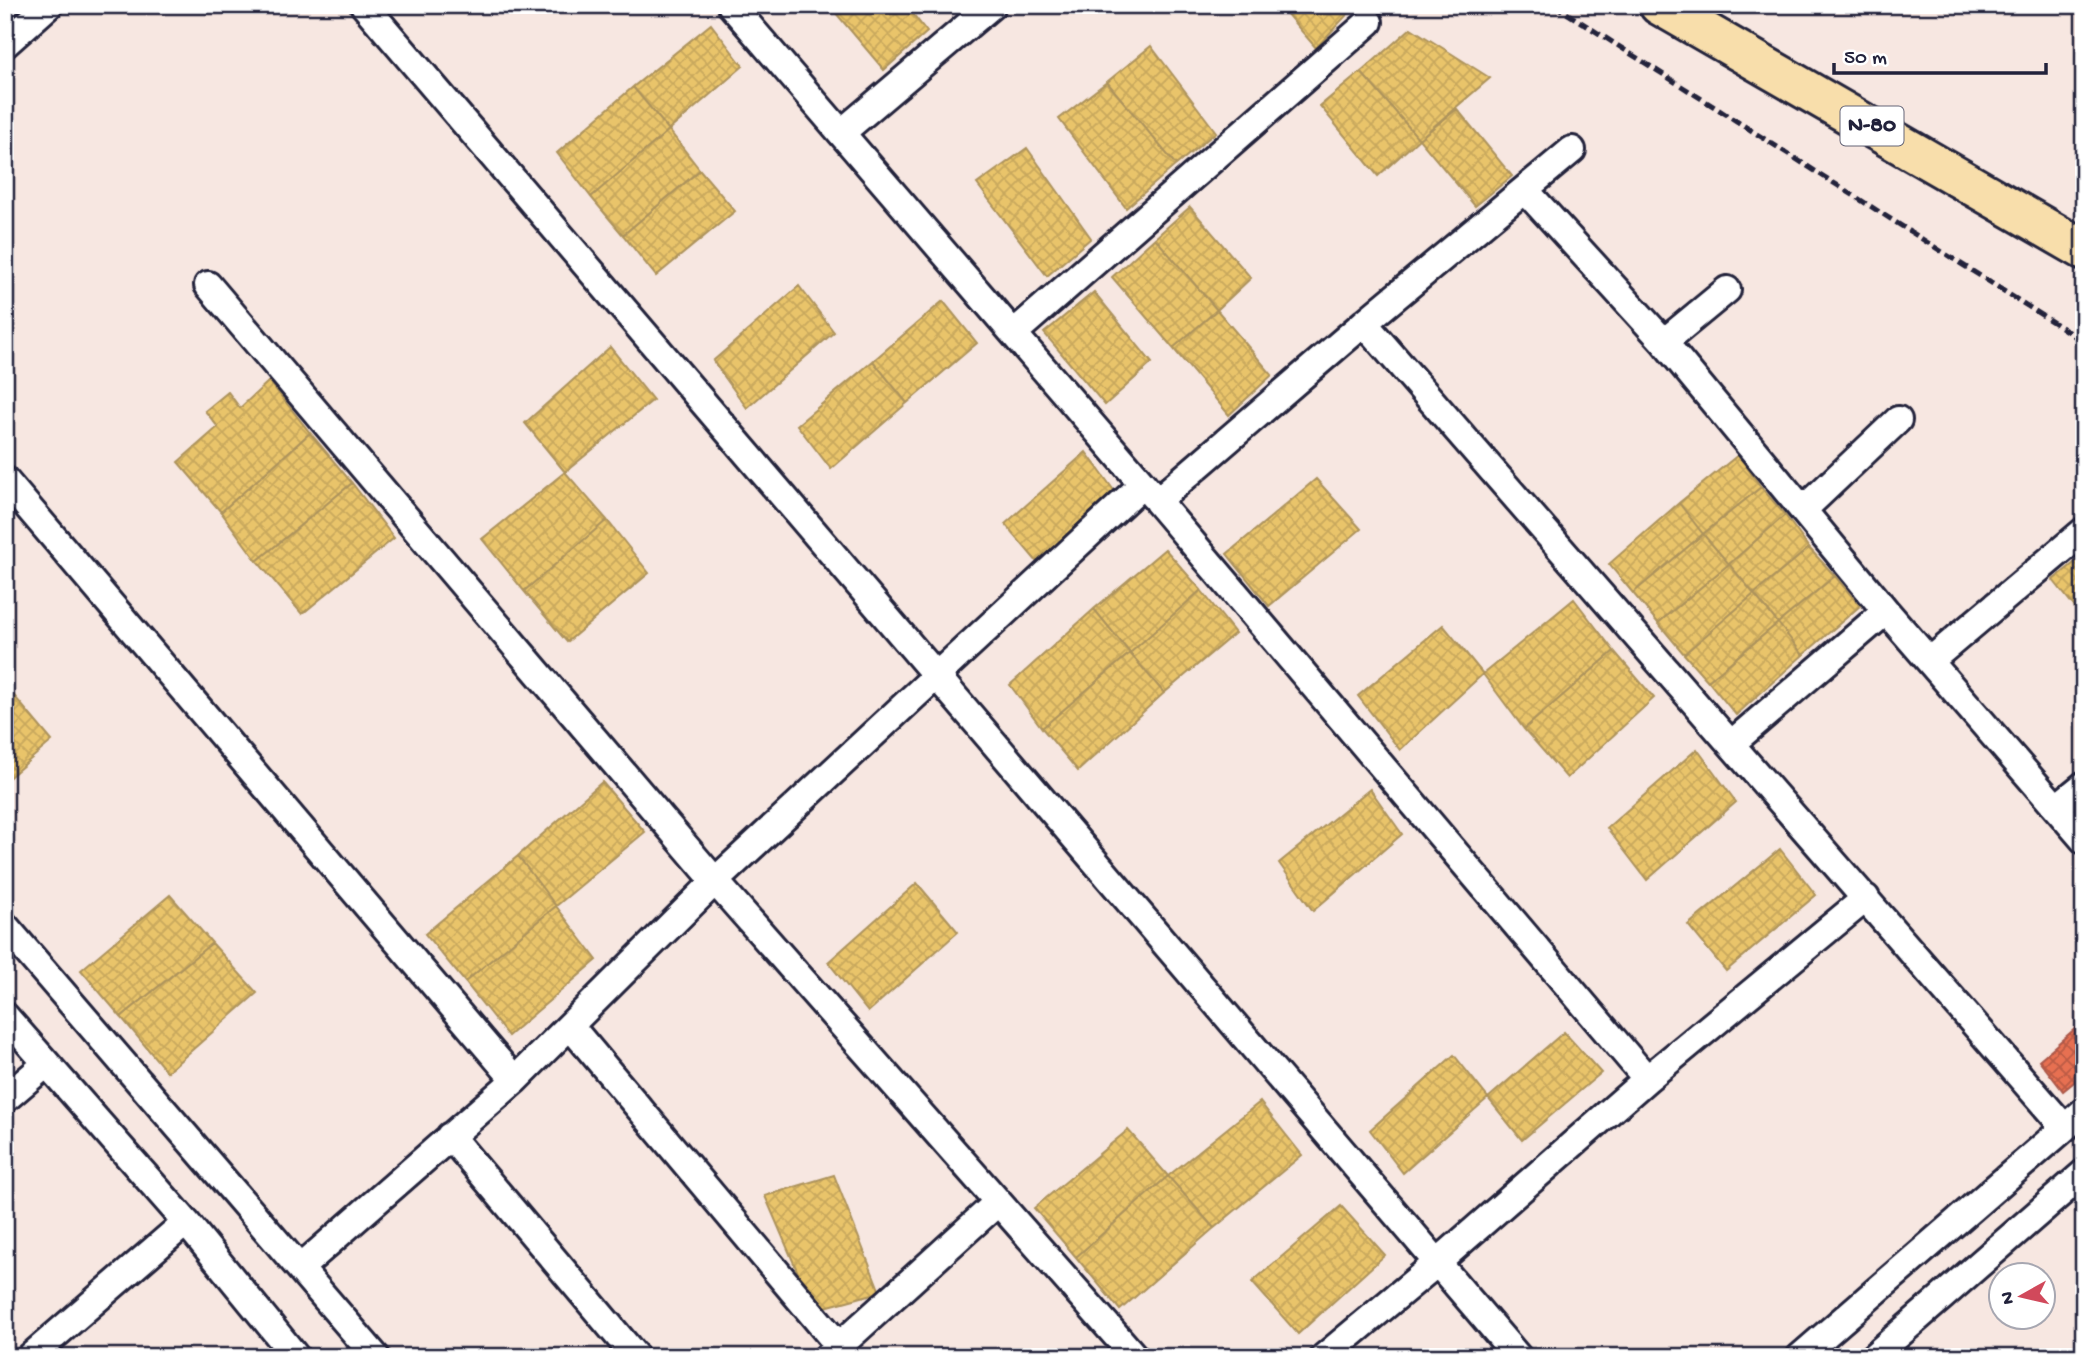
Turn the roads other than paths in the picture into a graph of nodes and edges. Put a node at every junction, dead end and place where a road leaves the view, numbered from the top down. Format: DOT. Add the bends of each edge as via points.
graph roads {
  1 [pos="49,5"];
  2 [pos="364,5"];
  3 [pos="731,5"];
  4 [pos="992,5"];
  5 [pos="1659,5"];
  6 [pos="1369,22"];
  7 [pos="8,36"];
  8 [pos="841,133"];
  9 [pos="1572,150"];
  10 [pos="1525,190"];
  11 [pos="2084,250"];
  12 [pos="208,285"];
  13 [pos="1727,290"];
  14 [pos="1364,323"];
  15 [pos="1014,333"];
  16 [pos="1664,342"];
  17 [pos="1898,420"];
  18 [pos="5,480"];
  19 [pos="1150,493"];
  20 [pos="1804,509"];
  21 [pos="2084,531"];
  22 [pos="1886,611"];
  23 [pos="1931,660"];
  24 [pos="935,677"];
  25 [pos="1731,744"];
  26 [pos="2084,785"];
  27 [pos="2057,807"];
  28 [pos="2084,840"];
  29 [pos="715,881"];
  30 [pos="1866,898"];
  31 [pos="9,940"];
  32 [pos="5,1016"];
  33 [pos="570,1027"];
  34 [pos="46,1064"];
  35 [pos="1647,1079"];
  36 [pos="515,1080"];
  37 [pos="5,1099"];
  38 [pos="2074,1119"];
  39 [pos="450,1136"];
  40 [pos="2084,1173"];
  41 [pos="998,1202"];
  42 [pos="186,1222"];
  43 [pos="1438,1262"];
  44 [pos="300,1268"];
  45 [pos="833,1351"];
  46 [pos="1129,1355"];
  47 [pos="30,1357"];
  48 [pos="296,1357"];
  49 [pos="376,1357"];
  50 [pos="636,1357"];
  51 [pos="1324,1357"];
  52 [pos="1518,1357"];
  53 [pos="1800,1357"];
  54 [pos="1873,1357"];
  1 -- 7 [label="street"];
  2 -- 24 [label="street"];
  3 -- 8 [label="street"];
  4 -- 8 [label="street"];
  5 -- 11 [label="highway, N-80"];
  6 -- 15 [label="street"];
  8 -- 15 [label="street"];
  9 -- 10 [label="street"];
  10 -- 14 [label="street"];
  10 -- 16 [label="street"];
  12 -- 29 [label="street"];
  13 -- 16 [label="street"];
  14 -- 19 [label="street"];
  14 -- 25 [label="street"];
  15 -- 19 [label="street"];
  16 -- 20 [label="street"];
  17 -- 20 [label="street"];
  18 -- 36 [label="street"];
  19 -- 24 [label="street"];
  19 -- 35 [label="street"];
  20 -- 22 [label="street"];
  21 -- 23 [label="street"];
  22 -- 23 [label="street"];
  22 -- 25 [label="street"];
  23 -- 27 [label="street"];
  24 -- 29 [label="street"];
  24 -- 43 [label="street"];
  25 -- 30 [label="street"];
  26 -- 27 [label="street"];
  27 -- 28 [label="street"];
  29 -- 33 [label="street"];
  29 -- 41 [label="street"];
  30 -- 35 [label="street"];
  30 -- 38 [label="street"];
  31 -- 44 [label="street"];
  32 -- 34 [label="street"];
  33 -- 36 [label="street"];
  33 -- 45 [label="street"];
  34 -- 37 [label="street"];
  34 -- 42 [label="street"];
  35 -- 43 [label="street"];
  36 -- 39 [label="street"];
  38 -- 53 [label="street"];
  39 -- 44 [label="street"];
  39 -- 50 [label="street"];
  40 -- 54 [label="street"];
  41 -- 45 [label="street"];
  41 -- 46 [label="street"];
  42 -- 47 [label="street"];
  42 -- 48 [label="street"];
  43 -- 51 [label="street"];
  43 -- 52 [label="street"];
  44 -- 49 [label="street"];
}
